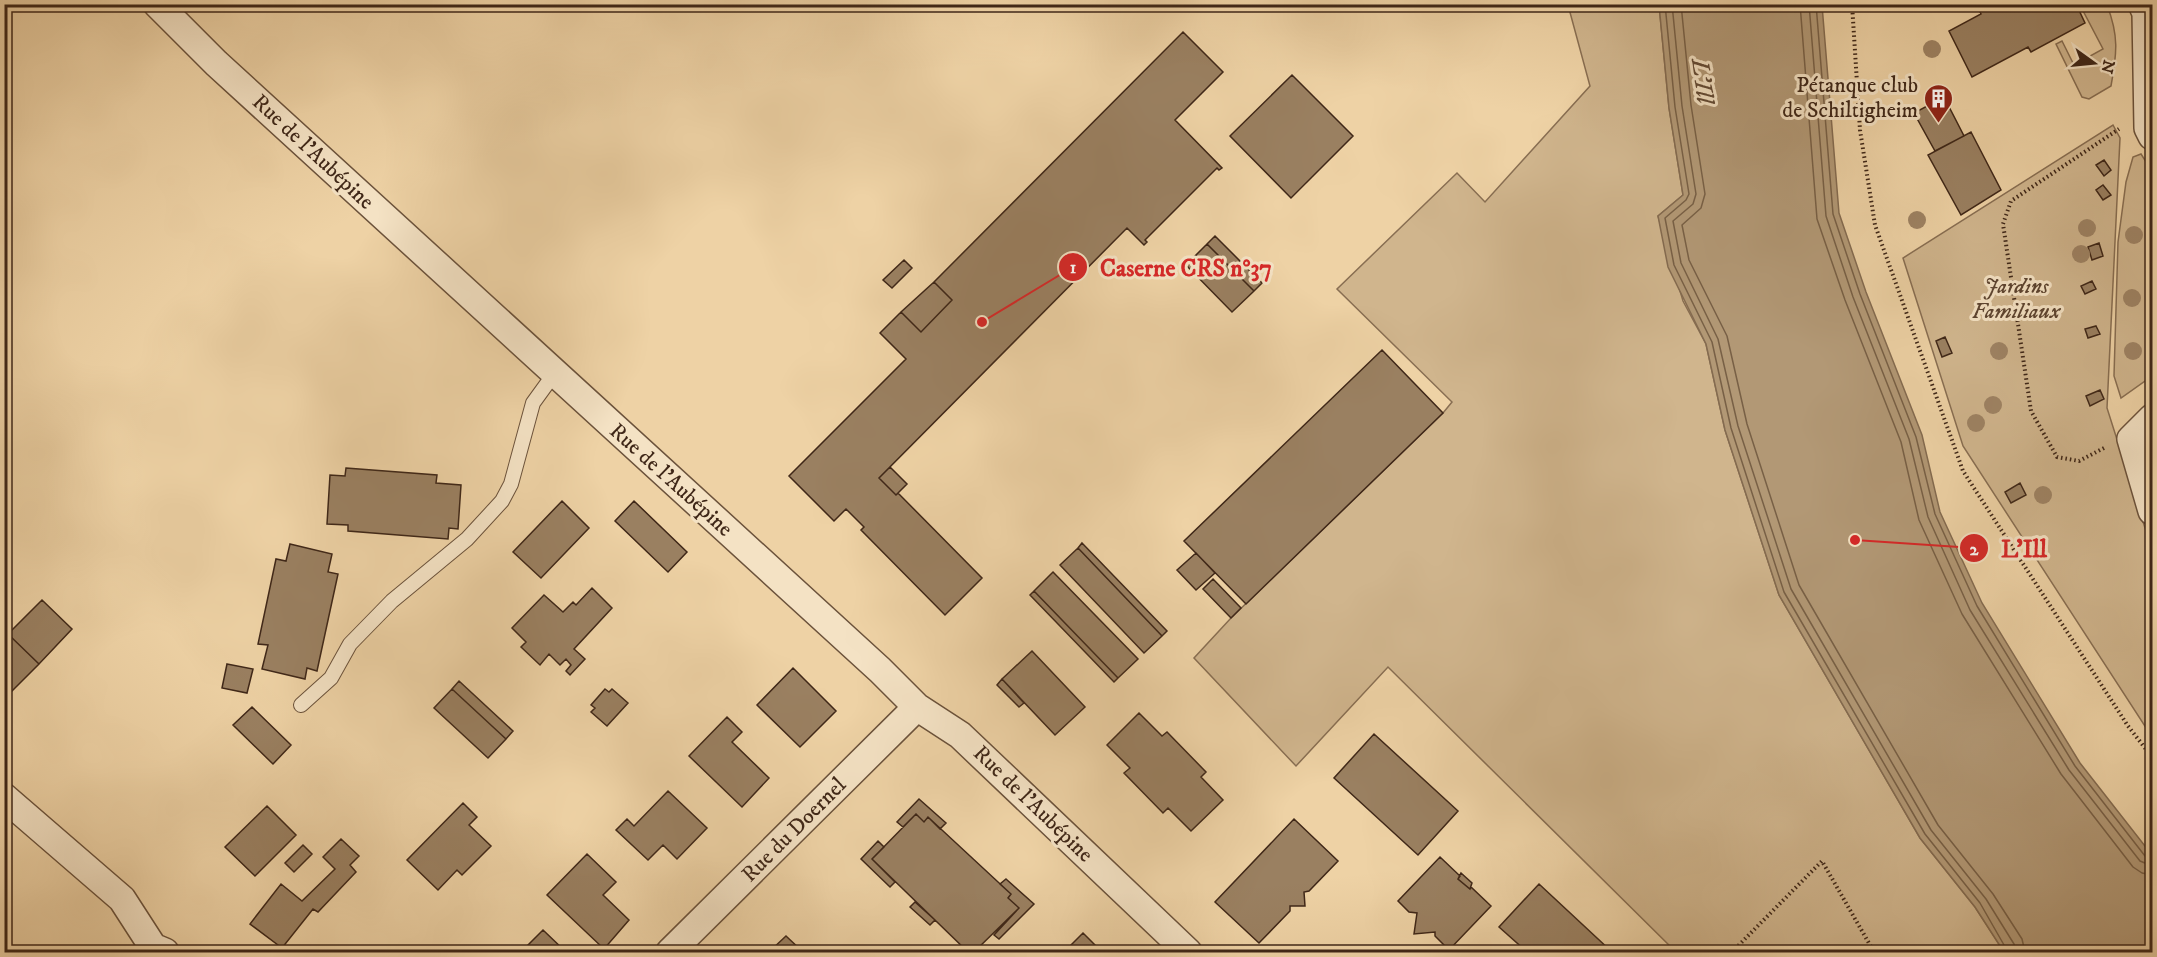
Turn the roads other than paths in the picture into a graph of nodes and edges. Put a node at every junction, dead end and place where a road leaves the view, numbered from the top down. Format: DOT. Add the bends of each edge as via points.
graph roads {
  1 [pos="157,4"];
  2 [pos="2147,11"];
  3 [pos="2150,132"];
  4 [pos="554,374"];
  5 [pos="2152,418"];
  6 [pos="2152,511"];
  7 [pos="301,705"];
  8 [pos="917,707"];
  9 [pos="4,797"];
  10 [pos="153,951"];
  11 [pos="670,952"];
  12 [pos="1188,952"];
  1 -- 4 [label="street, Rue de l'Aubépine"];
  2 -- 3 [label="street"];
  4 -- 7 [label="lane" via="533,403 511,484 502,501 467,538 392,601 351,644 331,678"];
  4 -- 8 [label="street, Rue de l'Aubépine"];
  5 -- 6 [label="street" via="2131,439"];
  8 -- 11 [label="street, Rue du Doernel"];
  8 -- 12 [label="street, Rue de l'Aubépine" via="960,735"];
  9 -- 10 [label="street" via="122,899"];
}
